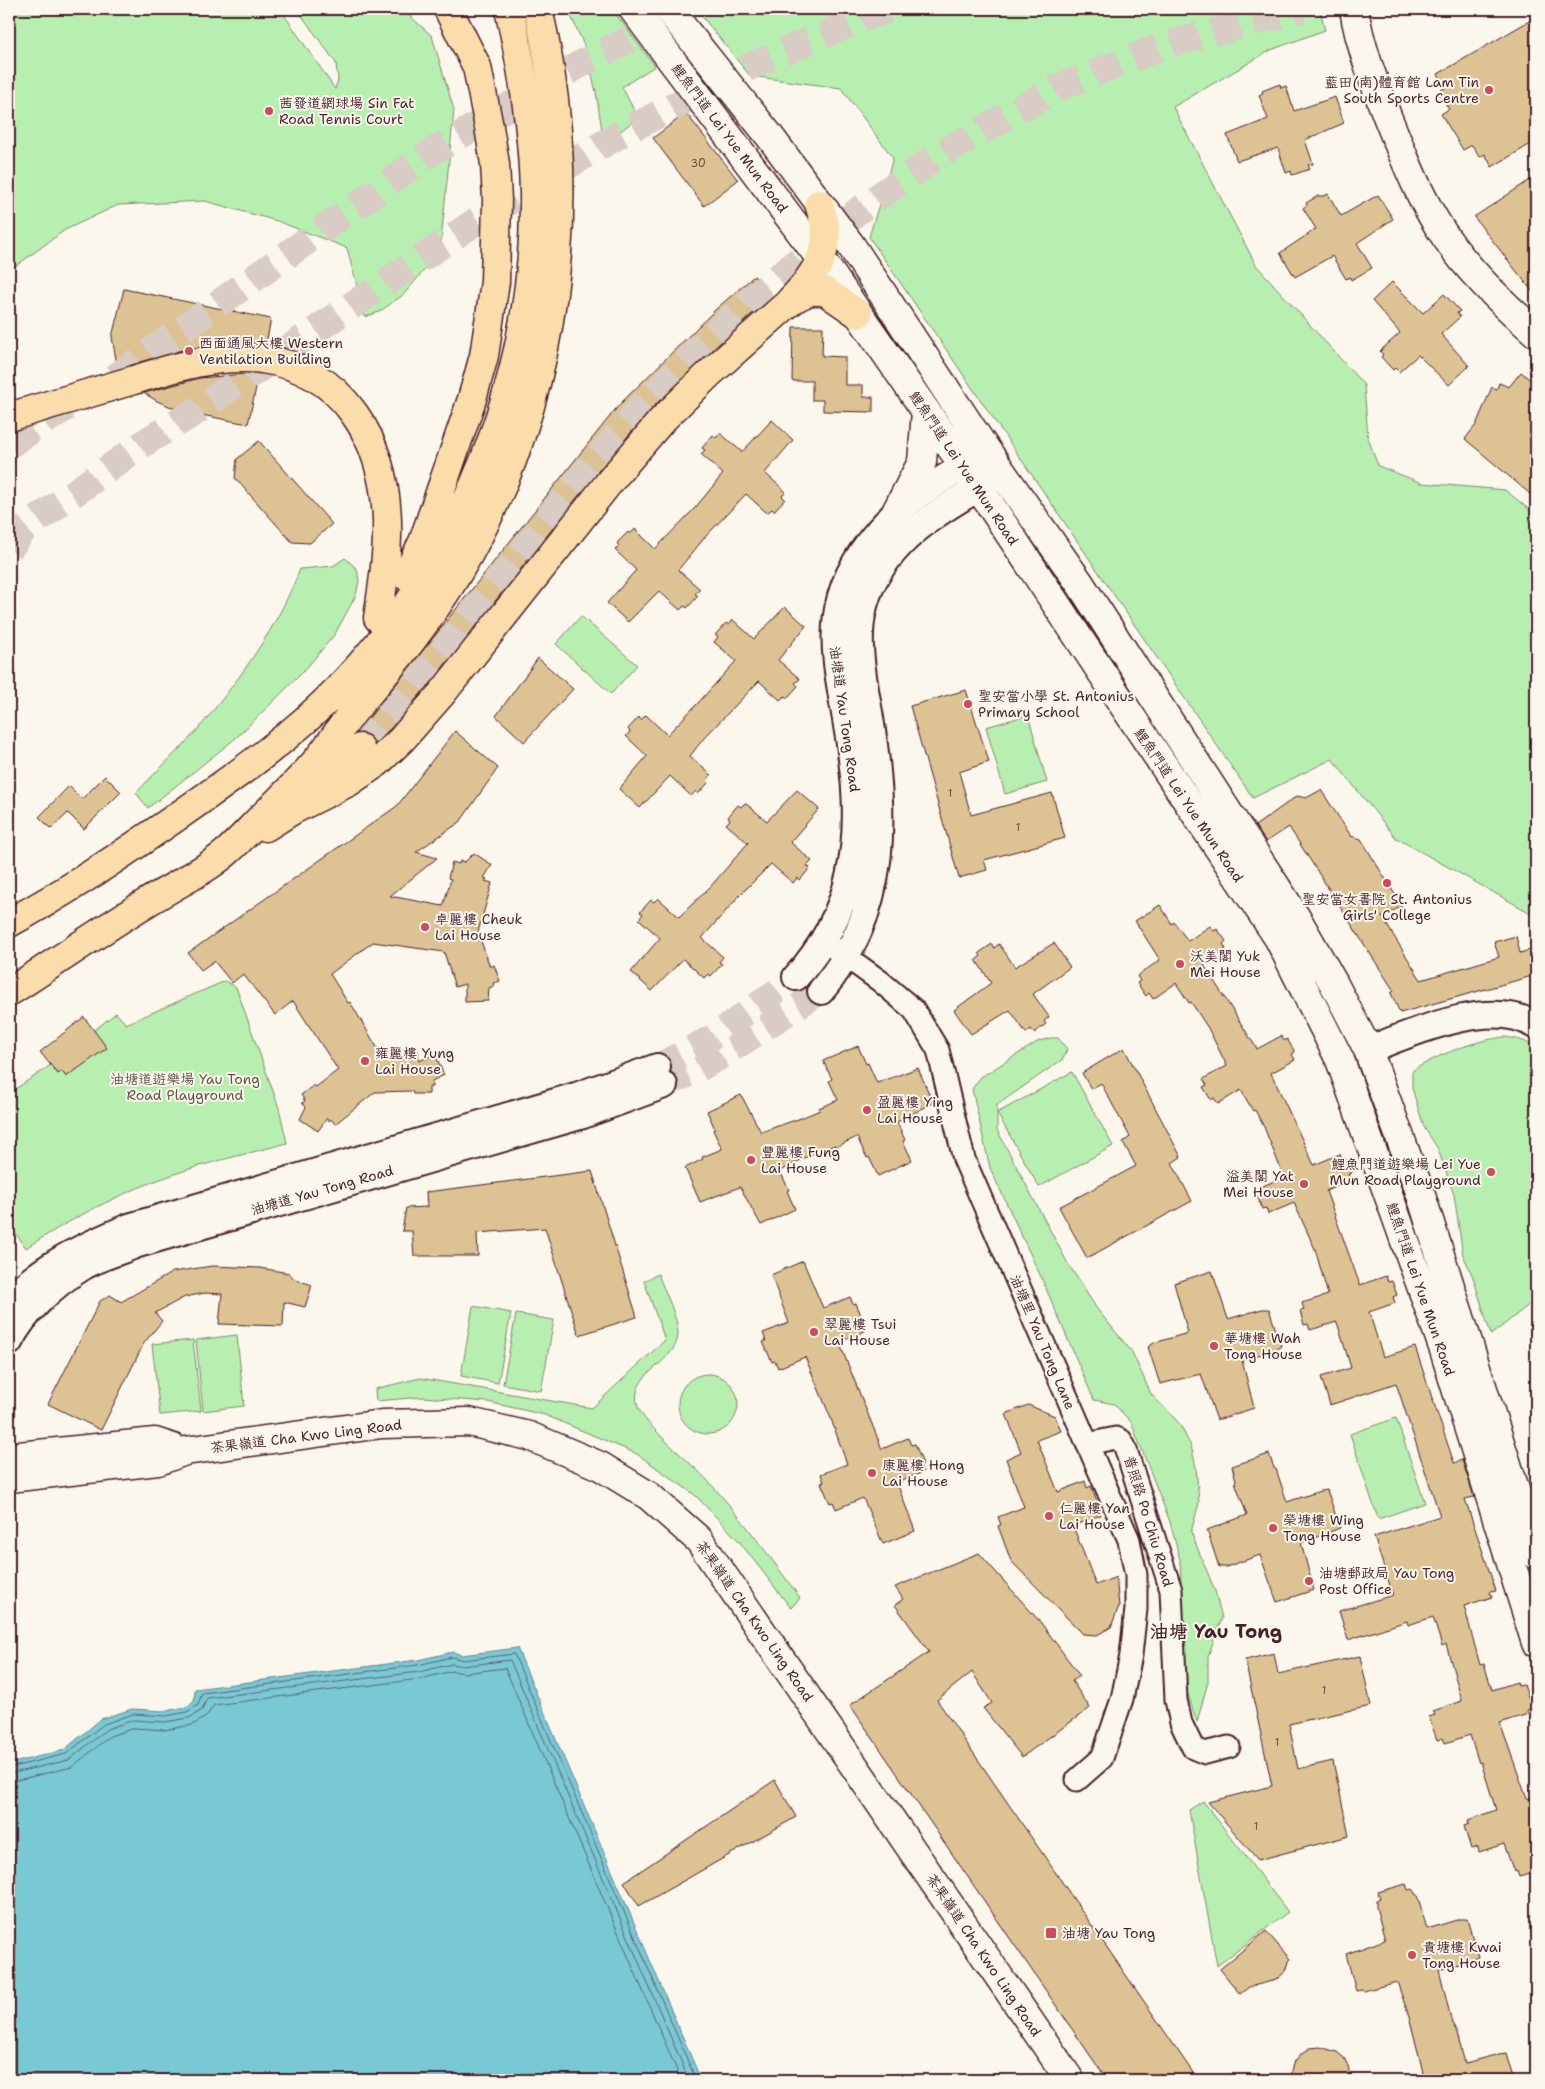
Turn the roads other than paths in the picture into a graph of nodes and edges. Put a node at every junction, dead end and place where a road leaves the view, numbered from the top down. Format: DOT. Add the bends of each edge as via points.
graph roads {
  1 [pos="448,9"];
  2 [pos="509,9"];
  3 [pos="538,9"];
  4 [pos="633,9"];
  5 [pos="668,9"];
  6 [pos="1354,9"];
  7 [pos="819,204"];
  8 [pos="820,258"];
  9 [pos="784,308"];
  10 [pos="858,314"];
  11 [pos="1536,333"];
  12 [pos="926,411"];
  13 [pos="9,417"];
  14 [pos="995,463"];
  15 [pos="972,477"];
  16 [pos="896,512"];
  17 [pos="378,618"];
  18 [pos="360,748"];
  19 [pos="248,767"];
  20 [pos="293,810"];
  21 [pos="227,852"];
  22 [pos="9,923"];
  23 [pos="824,941"];
  24 [pos="847,957"];
  25 [pos="796,977"];
  26 [pos="821,991"];
  27 [pos="9,992"];
  28 [pos="1536,1026"];
  29 [pos="1368,1050"];
  30 [pos="1340,1060"];
  31 [pos="9,1301"];
  32 [pos="9,1342"];
  33 [pos="1087,1444"];
  34 [pos="185,1451"];
  35 [pos="9,1457"];
  36 [pos="9,1478"];
  37 [pos="1536,1555"];
  38 [pos="1536,1643"];
  39 [pos="1229,1747"];
  40 [pos="1077,1780"];
  41 [pos="1070,2080"];
  1 -- 17 [label="highway" via="477,67 495,164 495,282 484,356 423,542"];
  2 -- 19 [label="highway" via="528,114 533,164 533,239 515,363 491,443 458,520 416,592 391,626 337,690"];
  3 -- 21 [label="highway" via="550,66 560,152 559,241 549,327 515,452 460,570 412,642 356,707 317,759"];
  4 -- 8 [label="main road, 鯉魚門道 Lei Yue Mun Road"];
  5 -- 7 [label="main road, 鯉魚門道 Lei Yue Mun Road" via="768,134"];
  6 -- 11 [label="main road" via="1378,92 1430,211 1459,254"];
  7 -- 8 [label="highway" via="826,234"];
  7 -- 14 [label="main road, 鯉魚門道 Lei Yue Mun Road" via="850,244"];
  8 -- 9 [label="highway" via="808,282"];
  8 -- 10 [label="main road, 鯉魚門道 Lei Yue Mun Road"];
  9 -- 10 [label="highway" via="797,297 825,291"];
  9 -- 20 [label="highway" via="662,420 402,739 377,763 349,782"];
  10 -- 12 [label="main road, 鯉魚門道 Lei Yue Mun Road"];
  12 -- 15 [label="main road, 鯉魚門道 Lei Yue Mun Road"];
  12 -- 16 [label="main road" via="922,462"];
  13 -- 17 [label="highway, bridge" via="184,366 223,358 262,359 286,364 321,380 352,408 367,433 378,466 387,518 385,569"];
  14 -- 15 [label="street, 油塘道 Yau Tong Road"];
  14 -- 29 [label="main road, 鯉魚門道 Lei Yue Mun Road" via="1079,582 1297,919"];
  15 -- 16 [label="street, 油塘道 Yau Tong Road" via="930,487"];
  15 -- 24 [label="street, 油塘道 Yau Tong Road" via="894,552 874,580 863,609 858,643 878,772 880,838 878,866 869,904"];
  15 -- 30 [label="main road, 鯉魚門道 Lei Yue Mun Road" via="1279,939"];
  16 -- 23 [label="street, 油塘道 Yau Tong Road" via="853,566 844,584 835,624 834,648 852,759 856,832 847,887"];
  17 -- 19 [label="highway" via="340,672"];
  18 -- 20 [label="highway"];
  19 -- 22 [label="highway" via="109,863"];
  20 -- 21 [label="highway"];
  21 -- 27 [label="highway"];
  23 -- 24 [label="street, 油塘里 Yau Tong Lane"];
  23 -- 25 [label="street, 油塘道 Yau Tong Road"];
  24 -- 26 [label="street, 油塘道 Yau Tong Road"];
  24 -- 33 [label="street, 油塘里 Yau Tong Lane" via="914,1010 938,1050 964,1159"];
  28 -- 29 [label="street" via="1519,1016 1483,1014"];
  29 -- 30 [label="main road"];
  29 -- 37 [label="main road, 鯉魚門道 Lei Yue Mun Road" via="1451,1285"];
  30 -- 38 [label="main road, 鯉魚門道 Lei Yue Mun Road" via="1444,1350"];
  31 -- 32 [label="street, 油塘道 Yau Tong Road" via="31,1279 71,1252 129,1227 576,1096 661,1076 583,1115 138,1244 85,1266 50,1292 17,1326"];
  33 -- 39 [label="street, 普照路 Po Chiu Road" via="1116,1438 1126,1447 1171,1590 1176,1700 1181,1723 1193,1748 1204,1753"];
  33 -- 40 [label="street, 油塘里 Yau Tong Lane" via="1129,1540 1136,1575 1136,1609 1131,1655 1114,1724 1102,1758"];
  34 -- 35 [label="main road, 茶果嶺道 Cha Kwo Ling Road" via="155,1442"];
  34 -- 36 [label="main road, 茶果嶺道 Cha Kwo Ling Road" via="158,1461"];
  34 -- 41 [label="main road, 茶果嶺道 Cha Kwo Ling Road" via="382,1424 469,1422 529,1436 600,1466 649,1496 699,1540"];
}
